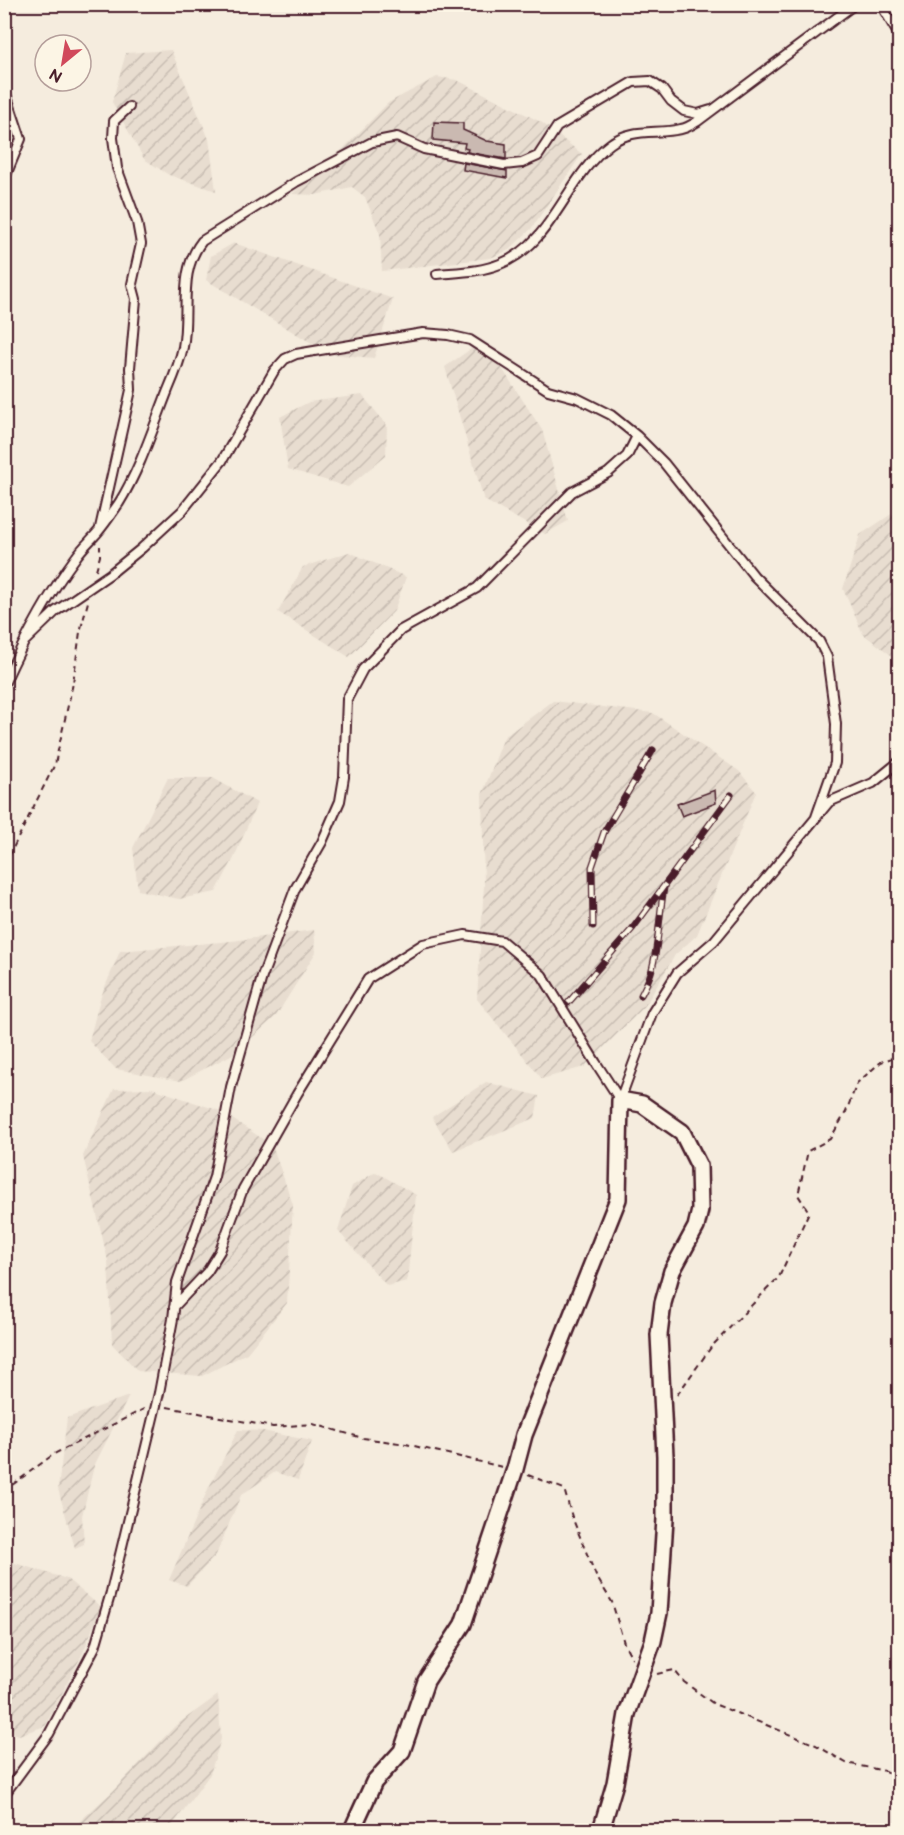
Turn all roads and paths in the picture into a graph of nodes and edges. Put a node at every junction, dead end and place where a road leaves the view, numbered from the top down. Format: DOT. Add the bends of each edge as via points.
graph roads {
  1 [pos="855,4"];
  2 [pos="878,4"];
  3 [pos="900,37"];
  4 [pos="4,88"];
  5 [pos="129,107"];
  6 [pos="711,110"];
  7 [pos="4,180"];
  8 [pos="436,274"];
  9 [pos="637,436"];
  10 [pos="99,531"];
  11 [pos="92,585"];
  12 [pos="26,640"];
  13 [pos="4,684"];
  14 [pos="900,761"];
  15 [pos="816,817"];
  16 [pos="4,866"];
  17 [pos="900,1055"];
  18 [pos="620,1100"];
  19 [pos="174,1307"];
  20 [pos="677,1395"];
  21 [pos="156,1406"];
  22 [pos="514,1470"];
  23 [pos="4,1491"];
  24 [pos="640,1678"];
  25 [pos="900,1780"];
  26 [pos="4,1795"];
  27 [pos="352,1830"];
  28 [pos="601,1830"];
  1 -- 6 [label="lane"];
  2 -- 3 [label="lane"];
  4 -- 7 [label="lane" via="21,139"];
  5 -- 10 [label="lane" via="114,121 112,138 117,168 141,244 132,284 136,299 131,390"];
  6 -- 8 [label="lane" via="681,129 629,134 611,143 592,159 538,237 518,255 482,269"];
  6 -- 10 [label="lane" via="698,114 684,111 650,81 633,82 557,128 538,156 504,165 424,149 398,137 372,142 296,182 212,234 194,251 189,264 183,346 173,379 135,471"];
  9 -- 11 [label="lane" via="611,415 577,398 548,390 470,340 423,333 296,354 274,371 222,461 182,511 142,548"];
  9 -- 15 [label="lane" via="664,463 754,576 819,641 827,657 836,724 835,763"];
  9 -- 19 [label="lane" via="627,456 572,492 477,588 401,630 363,669 347,699 340,801 295,889 262,977 231,1087 214,1177 177,1282"];
  10 -- 11 [label="path" via="100,556"];
  10 -- 12 [label="lane" via="77,554"];
  11 -- 12 [label="lane" via="56,611"];
  11 -- 16 [label="path" via="55,764"];
  12 -- 13 [label="lane"];
  14 -- 15 [label="lane" via="873,783 829,802"];
  15 -- 18 [label="lane" via="714,940 677,973 652,1013"];
  17 -- 20 [label="path" via="881,1062 857,1083 830,1139 808,1151 798,1195 810,1212 779,1277 712,1346"];
  18 -- 19 [label="lane" via="542,975 502,940 465,934 423,944 368,979 243,1189 220,1251 207,1272"];
  18 -- 22 [label="street" via="618,1198 524,1435"];
  18 -- 24 [label="street" via="642,1104 682,1132 699,1166 700,1190 696,1227 672,1271 659,1335 665,1456 662,1583 653,1641"];
  19 -- 21 [label="lane"];
  21 -- 22 [label="path" via="273,1426 314,1424"];
  21 -- 23 [label="path" via="54,1454"];
  21 -- 26 [label="lane" via="95,1647 49,1734"];
  22 -- 24 [label="path" via="564,1489 572,1517 596,1576 612,1602"];
  22 -- 27 [label="street" via="463,1624 426,1681 402,1751 374,1782"];
  24 -- 25 [label="path" via="674,1670 684,1683 714,1704 816,1746 846,1763 885,1771"];
  24 -- 28 [label="street" via="627,1714 615,1783"];
}
